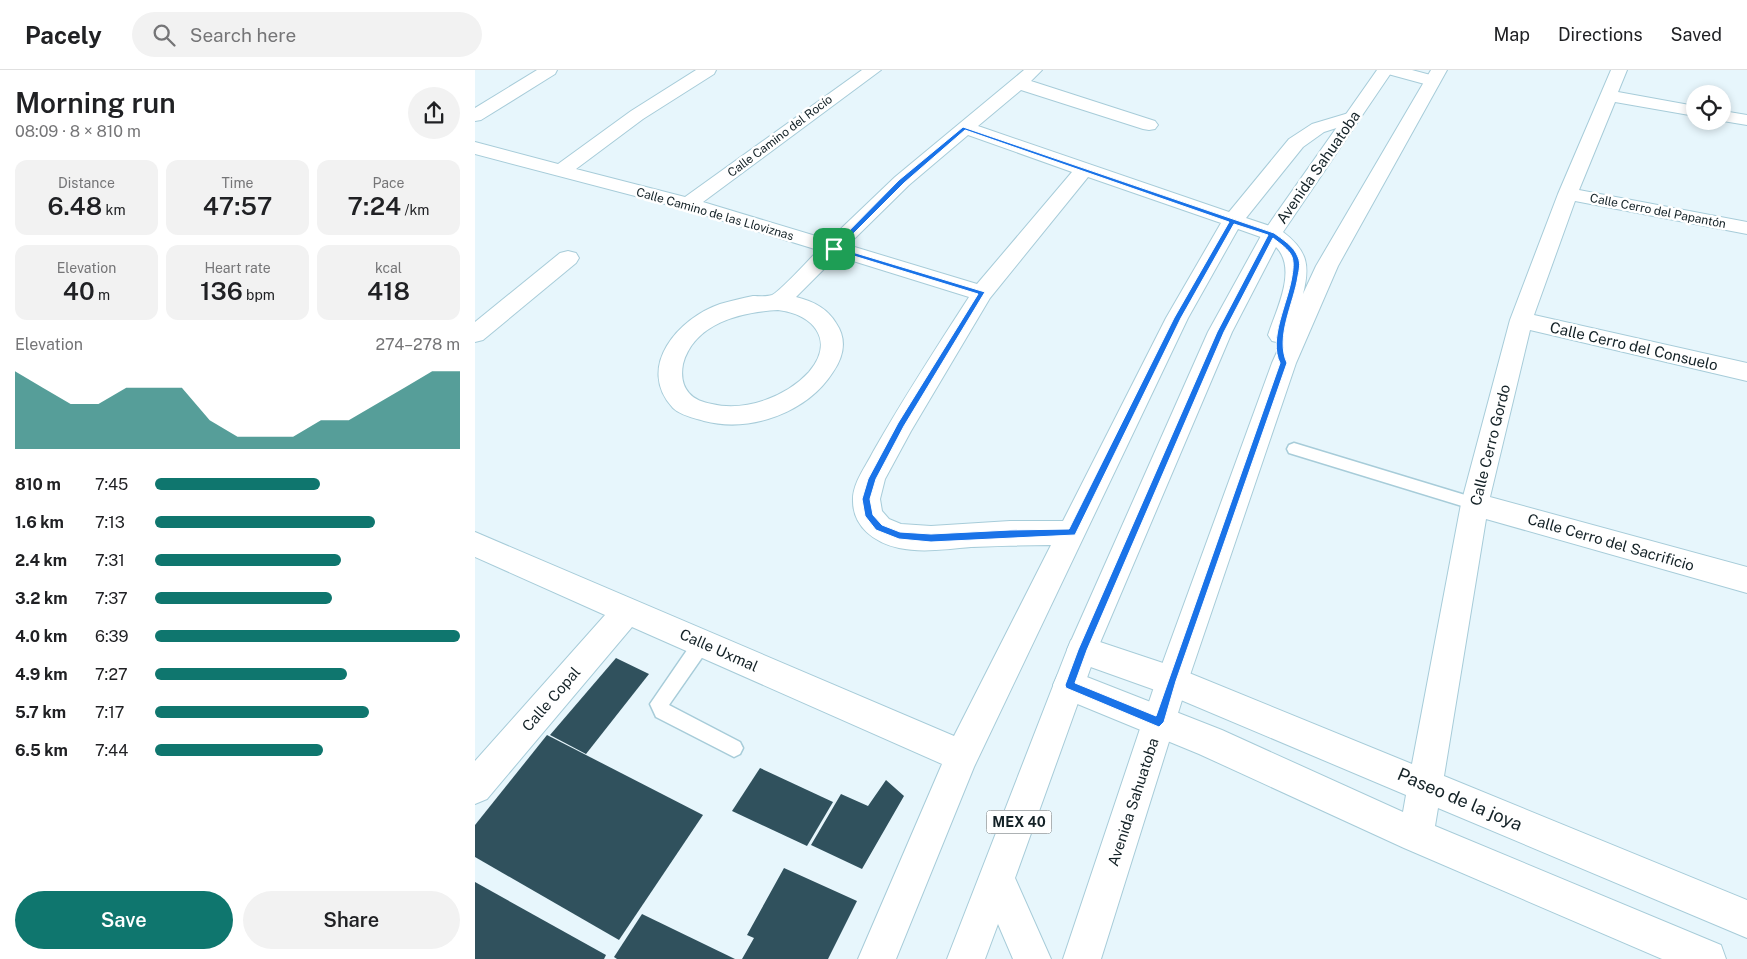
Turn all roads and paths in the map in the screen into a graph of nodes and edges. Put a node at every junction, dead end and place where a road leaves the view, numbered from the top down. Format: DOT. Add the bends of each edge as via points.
graph roads {
  1 [pos="549,70"];
  2 [pos="708,70"];
  3 [pos="873,70"];
  4 [pos="1034,70"];
  5 [pos="1385,70"];
  6 [pos="1394,70"];
  7 [pos="1435,75"];
  8 [pos="1018,83"];
  9 [pos="1614,84"];
  10 [pos="1686,98"];
  11 [pos="1731,105"];
  12 [pos="1686,108"];
  13 [pos="1747,108"];
  14 [pos="475,116"];
  15 [pos="1353,117"];
  16 [pos="1731,117"];
  17 [pos="1747,120"];
  18 [pos="1149,125"];
  19 [pos="965,128"];
  20 [pos="475,148"];
  21 [pos="1083,170"];
  22 [pos="561,171"];
  23 [pos="1568,194"];
  24 [pos="688,204"];
  25 [pos="1232,222"];
  26 [pos="1747,228"];
  27 [pos="1272,234"];
  28 [pos="834,249"];
  29 [pos="568,258"];
  30 [pos="982,292"];
  31 [pos="778,302"];
  32 [pos="1521,320"];
  33 [pos="475,334"];
  34 [pos="1284,363"];
  35 [pos="1747,372"];
  36 [pos="1294,449"];
  37 [pos="1475,504"];
  38 [pos="1072,533"];
  39 [pos="475,544"];
  40 [pos="1747,580"];
  41 [pos="628,610"];
  42 [pos="702,643"];
  43 [pos="1082,650"];
  44 [pos="1172,681"];
  45 [pos="1069,685"];
  46 [pos="1159,722"];
  47 [pos="734,748"];
  48 [pos="963,756"];
  49 [pos="1426,785"];
  50 [pos="475,787"];
  51 [pos="1416,836"];
  52 [pos="997,880"];
  53 [pos="1747,919"];
  54 [pos="877,959"];
  55 [pos="966,959"];
  56 [pos="1032,959"];
  57 [pos="1082,959"];
  58 [pos="1707,959"];
  1 -- 14 [label="street"];
  2 -- 22 [label="street" via="637,115"];
  3 -- 24 [label="street, Calle Camino del Rocío"];
  4 -- 8 [label="street"];
  5 -- 15 [label="street, Avenida Sahuatoba / MEX 40"];
  6 -- 7 [label="street"];
  7 -- 34 [label="street, Avenida Sahuatoba" via="1327,266"];
  8 -- 18 [label="street"];
  8 -- 19 [label="street"];
  9 -- 10 [label="street"];
  9 -- 12 [label="street"];
  9 -- 23 [label="street, Calle Cerro Gordo"];
  11 -- 13 [label="street"];
  15 -- 25 [label="street" via="1306,134"];
  15 -- 27 [label="street, Avenida Sahuatoba / MEX 40"];
  16 -- 17 [label="street"];
  19 -- 21 [label="street"];
  19 -- 28 [label="street" via="901,181"];
  20 -- 22 [label="street, Calle Camino de las Lloviznas"];
  21 -- 25 [label="street"];
  21 -- 30 [label="street"];
  22 -- 24 [label="street, Calle Camino de las Lloviznas"];
  23 -- 26 [label="street, Calle Cerro del Papantón"];
  23 -- 32 [label="street, Calle Cerro Gordo"];
  24 -- 28 [label="street, Calle Camino de las Lloviznas"];
  25 -- 27 [label="street"];
  25 -- 38 [label="street" via="1177,318"];
  27 -- 34 [label="street" via="1288,247 1297,266 1279,340"];
  27 -- 43 [label="street, Avenida Sahuatoba / MEX 40" via="1220,332"];
  28 -- 30 [label="street, Calle Camino de las Lloviznas"];
  28 -- 31 [label="street"];
  29 -- 33 [label="street"];
  30 -- 38 [label="street" via="872,479 866,499 869,516 879,528 899,536 931,538"];
  31 -- 31 [label="street" via="750,303 722,312 697,326 678,345 669,366 671,386 685,403 708,413 738,416 770,409 799,395 820,376 831,355 832,335 822,318 803,307"];
  32 -- 35 [label="street, Calle Cerro del Consuelo"];
  32 -- 37 [label="street, Calle Cerro Gordo"];
  34 -- 44 [label="street, Avenida Sahuatoba"];
  36 -- 37 [label="lane"];
  37 -- 40 [label="street, Calle Cerro del Sacrificio"];
  37 -- 49 [label="street, Calle Cerro Gordo"];
  38 -- 48 [label="street"];
  39 -- 41 [label="street, Calle Uxmal"];
  41 -- 42 [label="street, Calle Uxmal"];
  41 -- 50 [label="street, Calle Copal"];
  42 -- 47 [label="lane" via="659,704 662,712"];
  42 -- 48 [label="street, Calle Uxmal"];
  43 -- 44 [label="street, Paseo de la joya"];
  43 -- 45 [label="street, Avenida Sahuatoba / MEX 40"];
  44 -- 46 [label="street, Avenida Sahuatoba"];
  44 -- 49 [label="street, Paseo de la joya"];
  45 -- 46 [label="street"];
  45 -- 52 [label="street, Avenida Sahuatoba / MEX 40"];
  46 -- 51 [label="street"];
  46 -- 57 [label="street, Avenida Sahuatoba"];
  48 -- 54 [label="street"];
  49 -- 51 [label="street, Calle Cerro Gordo"];
  49 -- 53 [label="street, Paseo de la joya"];
  51 -- 58 [label="street"];
  52 -- 55 [label="street, Avenida Sahuatoba / MEX 40"];
  52 -- 56 [label="street"];
}
